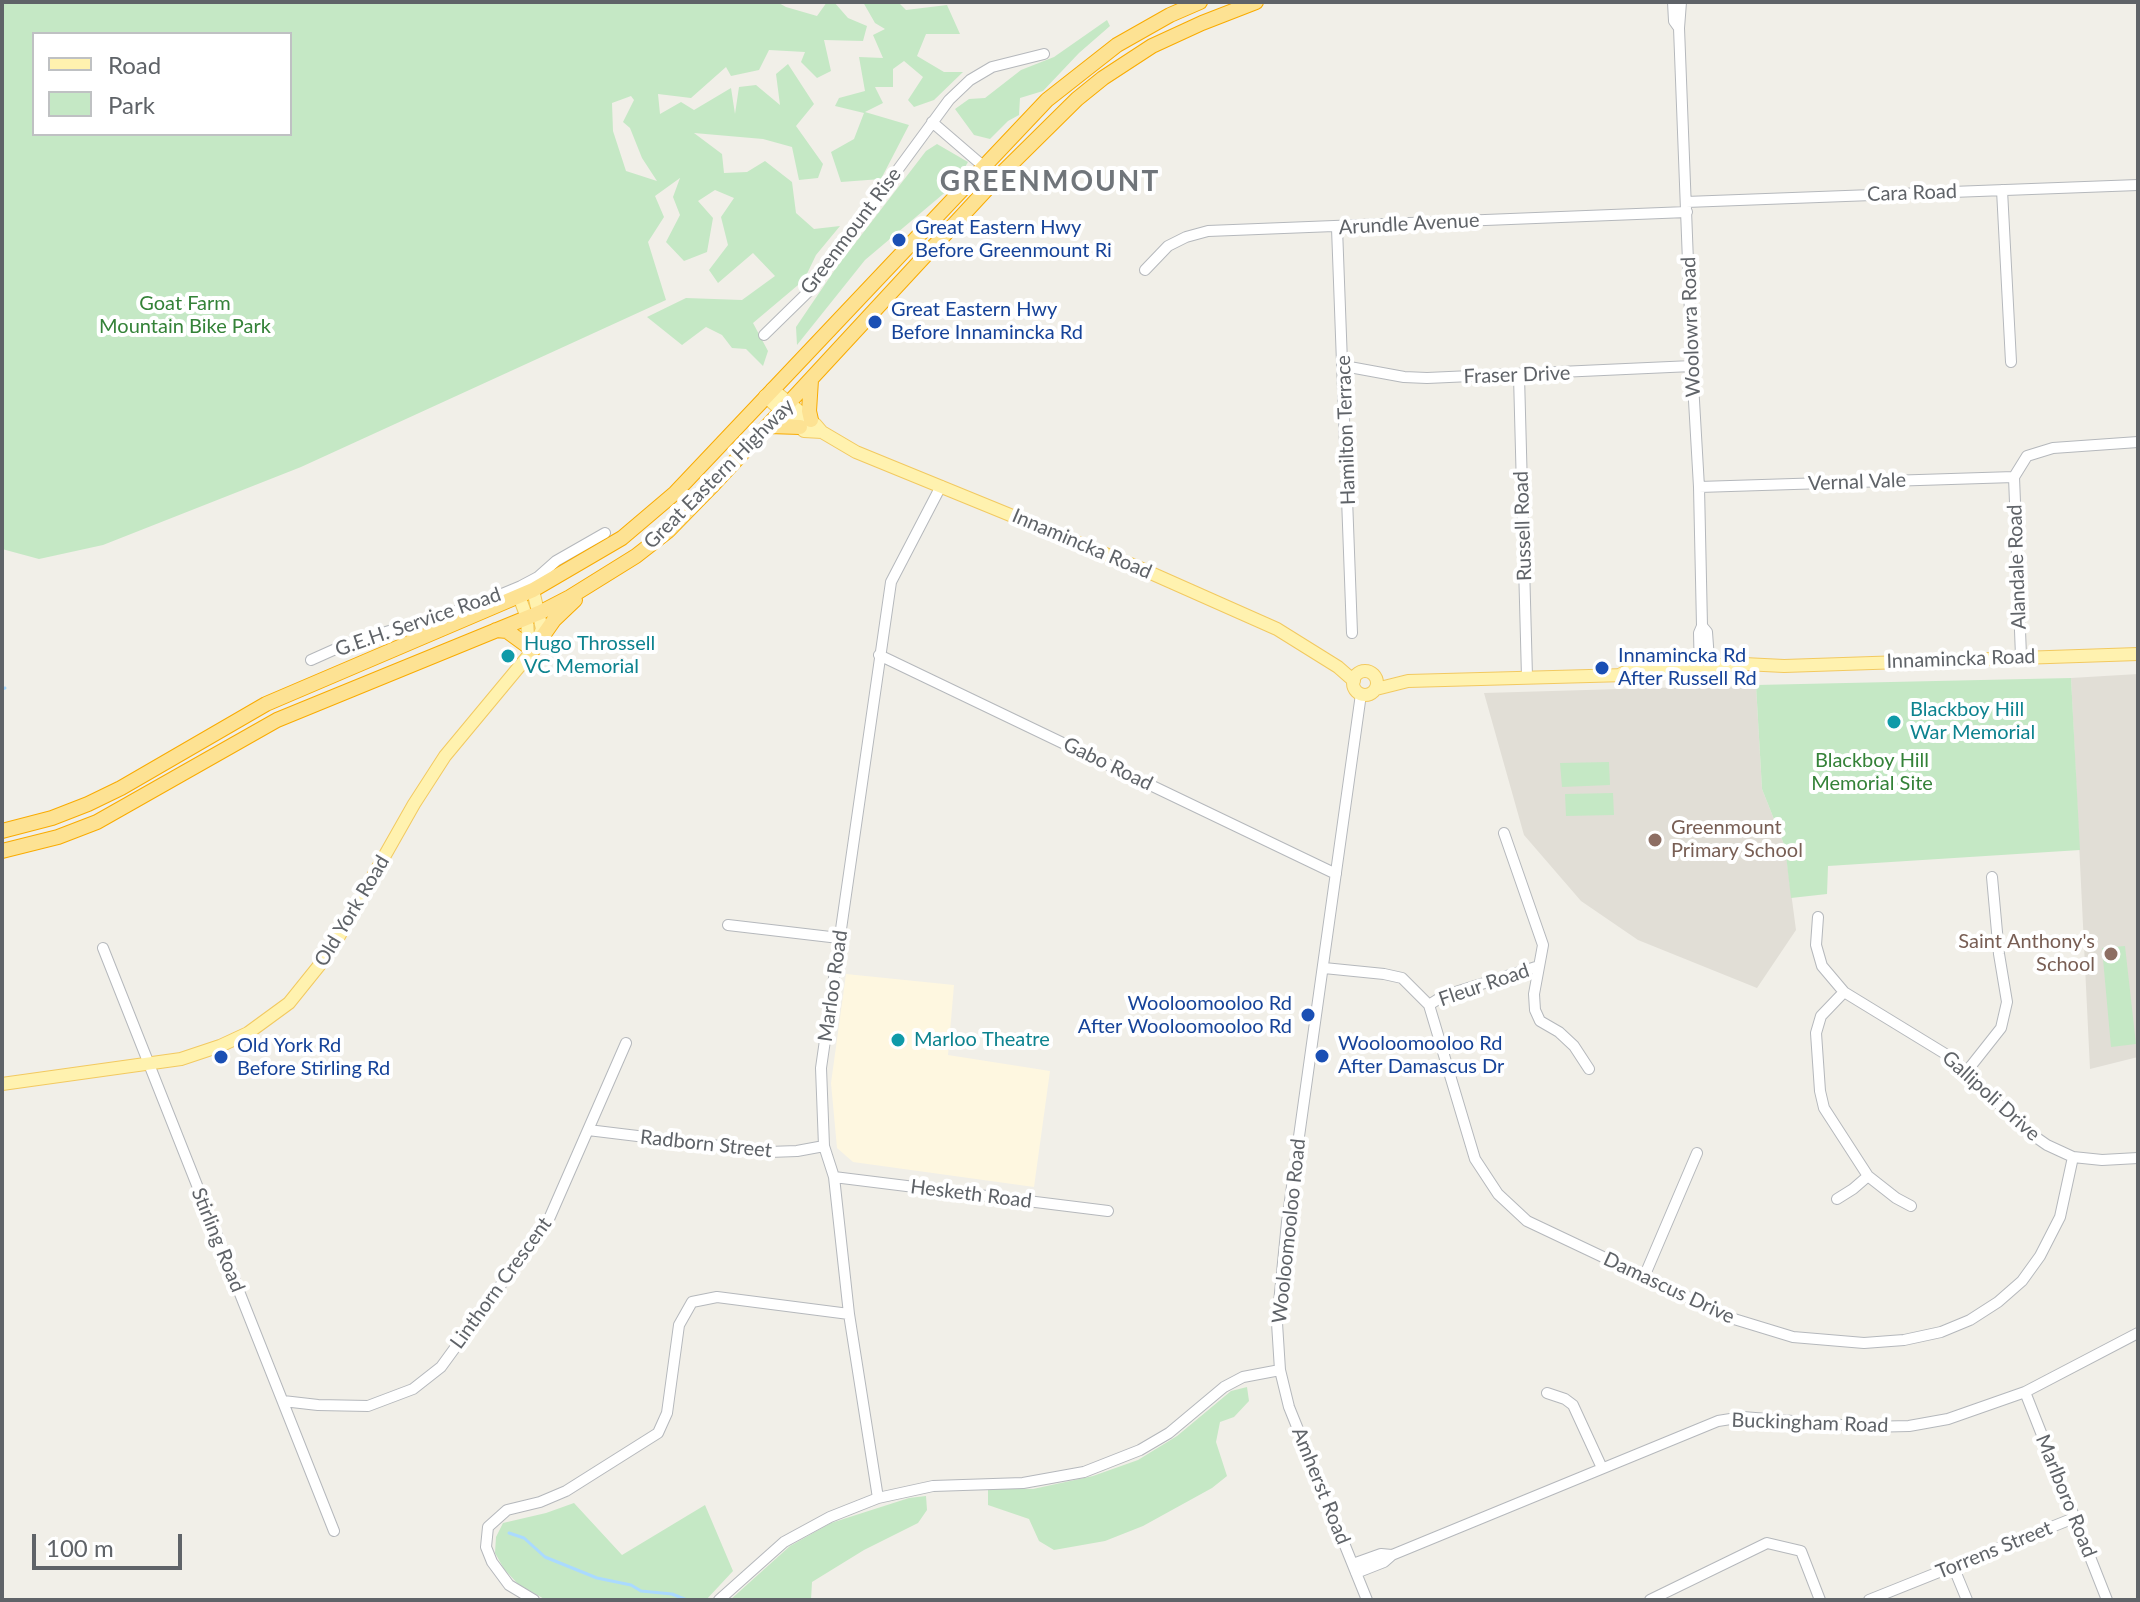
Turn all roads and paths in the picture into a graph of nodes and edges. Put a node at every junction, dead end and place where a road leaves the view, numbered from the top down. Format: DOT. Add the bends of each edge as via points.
graph roads {
  1 [pos="1200,2"];
  2 [pos="1673,2"];
  3 [pos="1681,2"];
  4 [pos="1250,3"];
  5 [pos="1679,28"];
  6 [pos="1044,54"];
  7 [pos="932,122"];
  8 [pos="983,166"];
  9 [pos="997,178"];
  10 [pos="2138,185"];
  11 [pos="2002,190"];
  12 [pos="1686,207"];
  13 [pos="1337,228"];
  14 [pos="1145,270"];
  15 [pos="764,335"];
  16 [pos="2011,362"];
  17 [pos="1344,366"];
  18 [pos="1692,366"];
  19 [pos="1519,376"];
  20 [pos="811,380"];
  21 [pos="768,392"];
  22 [pos="786,408"];
  23 [pos="805,424"];
  24 [pos="769,426"];
  25 [pos="2138,442"];
  26 [pos="2014,477"];
  27 [pos="941,486"];
  28 [pos="1699,487"];
  29 [pos="605,533"];
  30 [pos="585,553"];
  31 [pos="598,580"];
  32 [pos="526,593"];
  33 [pos="534,615"];
  34 [pos="496,630"];
  35 [pos="1352,633"];
  36 [pos="533,650"];
  37 [pos="2138,654"];
  38 [pos="879,655"];
  39 [pos="2021,656"];
  40 [pos="311,660"];
  41 [pos="1704,670"];
  42 [pos="1527,677"];
  43 [pos="1355,678"];
  44 [pos="1370,689"];
  45 [pos="2,831"];
  46 [pos="1504,833"];
  47 [pos="2,851"];
  48 [pos="1336,874"];
  49 [pos="1992,877"];
  50 [pos="1818,917"];
  51 [pos="728,925"];
  52 [pos="839,938"];
  53 [pos="103,948"];
  54 [pos="1539,966"];
  55 [pos="1324,968"];
  56 [pos="1844,992"];
  57 [pos="1429,1005"];
  58 [pos="626,1043"];
  59 [pos="148,1064"];
  60 [pos="1589,1069"];
  61 [pos="1967,1071"];
  62 [pos="2,1084"];
  63 [pos="588,1130"];
  64 [pos="824,1146"];
  65 [pos="1697,1153"];
  66 [pos="2073,1157"];
  67 [pos="2138,1158"];
  68 [pos="1868,1176"];
  69 [pos="834,1177"];
  70 [pos="1837,1199"];
  71 [pos="1911,1206"];
  72 [pos="1108,1211"];
  73 [pos="1644,1277"];
  74 [pos="849,1314"];
  75 [pos="2138,1333"];
  76 [pos="1280,1370"];
  77 [pos="2025,1392"];
  78 [pos="1547,1393"];
  79 [pos="283,1401"];
  80 [pos="1602,1468"];
  81 [pos="878,1498"];
  82 [pos="2074,1518"];
  83 [pos="334,1531"];
  84 [pos="1953,1566"];
  85 [pos="1355,1568"];
  86 [pos="1667,1597"];
  87 [pos="534,1600"];
  88 [pos="719,1600"];
  89 [pos="1367,1600"];
  90 [pos="1650,1600"];
  91 [pos="1820,1600"];
  92 [pos="1869,1600"];
  93 [pos="1967,1600"];
  94 [pos="2107,1600"];
  1 -- 8 [label="highway, Great Eastern Highway" via="1097,59 1047,100"];
  2 -- 5 [label="street, Woolowra Road"];
  3 -- 5 [label="street, Woolowra Road"];
  4 -- 9 [label="highway, Great Eastern Highway" via="1129,60 1077,99"];
  5 -- 12 [label="street, Woolowra Road"];
  6 -- 7 [label="street, Greenmount Rise" via="992,67 970,80"];
  7 -- 8 [label="street"];
  7 -- 15 [label="street, Greenmount Rise" via="808,292"];
  8 -- 9 [label="street"];
  8 -- 21 [label="highway, Great Eastern Highway"];
  9 -- 20 [label="highway, Great Eastern Highway"];
  10 -- 11 [label="street, Cara Road"];
  11 -- 12 [label="street, Cara Road"];
  11 -- 16 [label="street"];
  12 -- 13 [label="street, Arundle Avenue"];
  12 -- 18 [label="street, Woolowra Road"];
  13 -- 14 [label="street, Arundle Avenue" via="1208,231 1168,246"];
  13 -- 17 [label="street, Hamilton Terrace"];
  17 -- 19 [label="street, Fraser Drive" via="1404,377"];
  17 -- 35 [label="street, Hamilton Terrace"];
  18 -- 19 [label="street, Fraser Drive"];
  18 -- 28 [label="street, Woolowra Road"];
  19 -- 42 [label="street, Russell Road"];
  20 -- 22 [label="highway, Great Eastern Highway"];
  20 -- 23 [label="highway"];
  21 -- 22 [label="main road"];
  21 -- 30 [label="highway, Great Eastern Highway" via="675,493 622,538"];
  22 -- 23 [label="main road"];
  22 -- 24 [label="highway, Great Eastern Highway"];
  23 -- 24 [label="highway"];
  23 -- 27 [label="main road, Innamincka Road" via="811,433 822,432 856,452"];
  24 -- 31 [label="highway, Great Eastern Highway" via="668,531"];
  25 -- 26 [label="street" via="2053,448 2027,456"];
  26 -- 28 [label="street, Vernal Vale"];
  26 -- 39 [label="street, Alandale Road"];
  27 -- 38 [label="street, Marloo Road" via="891,582"];
  27 -- 43 [label="main road, Innamincka Road" via="1277,629 1344,666"];
  28 -- 41 [label="street, Woolowra Road"];
  29 -- 30 [label="street, G.E.H. Service Road"];
  30 -- 31 [label="street"];
  30 -- 32 [label="highway, Great Eastern Highway"];
  30 -- 40 [label="street, G.E.H. Service Road" via="556,561 538,577 473,606 349,643"];
  31 -- 33 [label="highway, Great Eastern Highway"];
  31 -- 36 [label="highway" via="566,608"];
  32 -- 33 [label="main road"];
  32 -- 45 [label="highway, Great Eastern Highway" via="266,704 88,804"];
  33 -- 34 [label="highway, Great Eastern Highway"];
  33 -- 36 [label="main road" via="528,638"];
  34 -- 36 [label="highway" via="507,631"];
  34 -- 47 [label="highway, Great Eastern Highway" via="277,720 97,822"];
  36 -- 59 [label="main road, Old York Road" via="445,756 330,952 289,1003 220,1046"];
  37 -- 39 [label="main road, Innamincka Road"];
  38 -- 48 [label="street, Gabo Road"];
  38 -- 52 [label="street, Marloo Road"];
  39 -- 41 [label="main road, Innamincka Road" via="1784,666 1745,673"];
  41 -- 42 [label="main road, Innamincka Road" via="1632,677"];
  42 -- 44 [label="main road, Innamincka Road" via="1398,678"];
  43 -- 44 [label="main road" via="1355,689"];
  43 -- 44 [label="main road, Innamincka Road" via="1368,672"];
  44 -- 48 [label="street, Wooloomooloo Road" via="1360,710"];
  46 -- 54 [label="street" via="1543,945"];
  48 -- 55 [label="street, Wooloomooloo Road"];
  49 -- 61 [label="street" via="2007,1002 2001,1028"];
  50 -- 56 [label="street, Gallipoli Drive" via="1816,945 1822,966"];
  51 -- 52 [label="street"];
  52 -- 64 [label="street, Marloo Road" via="821,1068"];
  53 -- 59 [label="street, Stirling Road"];
  54 -- 57 [label="street, Fleur Road"];
  54 -- 60 [label="street" via="1534,994 1540,1021 1574,1046"];
  55 -- 57 [label="street, Damascus Drive" via="1402,978"];
  55 -- 76 [label="street, Wooloomooloo Road" via="1278,1302"];
  56 -- 61 [label="street, Gallipoli Drive"];
  56 -- 68 [label="street" via="1821,1016 1816,1033 1820,1091 1832,1124"];
  57 -- 73 [label="street, Damascus Drive" via="1475,1159 1498,1194 1527,1221"];
  58 -- 63 [label="street, Linthorn Crescent"];
  59 -- 62 [label="main road, Old York Road"];
  59 -- 79 [label="street, Stirling Road"];
  61 -- 66 [label="street, Gallipoli Drive" via="2024,1129"];
  63 -- 64 [label="street, Radborn Street" via="769,1152"];
  63 -- 79 [label="street, Linthorn Crescent" via="549,1219 441,1367 413,1389 368,1406"];
  64 -- 69 [label="street, Marloo Road"];
  65 -- 73 [label="street"];
  66 -- 67 [label="street, Gallipoli Drive"];
  66 -- 73 [label="street, Damascus Drive" via="2060,1217 2022,1281 1970,1320 1941,1332 1864,1343 1793,1337 1734,1319"];
  68 -- 70 [label="street"];
  68 -- 71 [label="street"];
  69 -- 72 [label="street, Hesketh Road"];
  69 -- 74 [label="street, Marloo Road"];
  74 -- 81 [label="street, Marloo Road"];
  74 -- 87 [label="street" via="717,1297 692,1302 679,1325 667,1413 658,1433 566,1491 507,1510 488,1527 486,1547 496,1568 509,1585"];
  75 -- 77 [label="street, Buckingham Road"];
  76 -- 81 [label="street" via="1243,1377 1169,1433 1084,1472 1023,1483 933,1486"];
  76 -- 85 [label="street, Amherst Road" via="1294,1422"];
  77 -- 80 [label="street, Buckingham Road" via="1948,1419 1909,1426 1743,1417 1718,1421"];
  77 -- 82 [label="street, Marlboro Road"];
  78 -- 80 [label="street" via="1573,1405"];
  79 -- 83 [label="street, Stirling Road"];
  80 -- 85 [label="street, Buckingham Road" via="1384,1562"];
  81 -- 88 [label="street" via="784,1542"];
  82 -- 84 [label="street, Torrens Street"];
  82 -- 94 [label="street, Marlboro Road"];
  84 -- 92 [label="street, Torrens Street"];
  84 -- 93 [label="street"];
  85 -- 89 [label="street, Amherst Road"];
  86 -- 90 [label="street"];
  86 -- 91 [label="street" via="1767,1543 1801,1551"];
}
